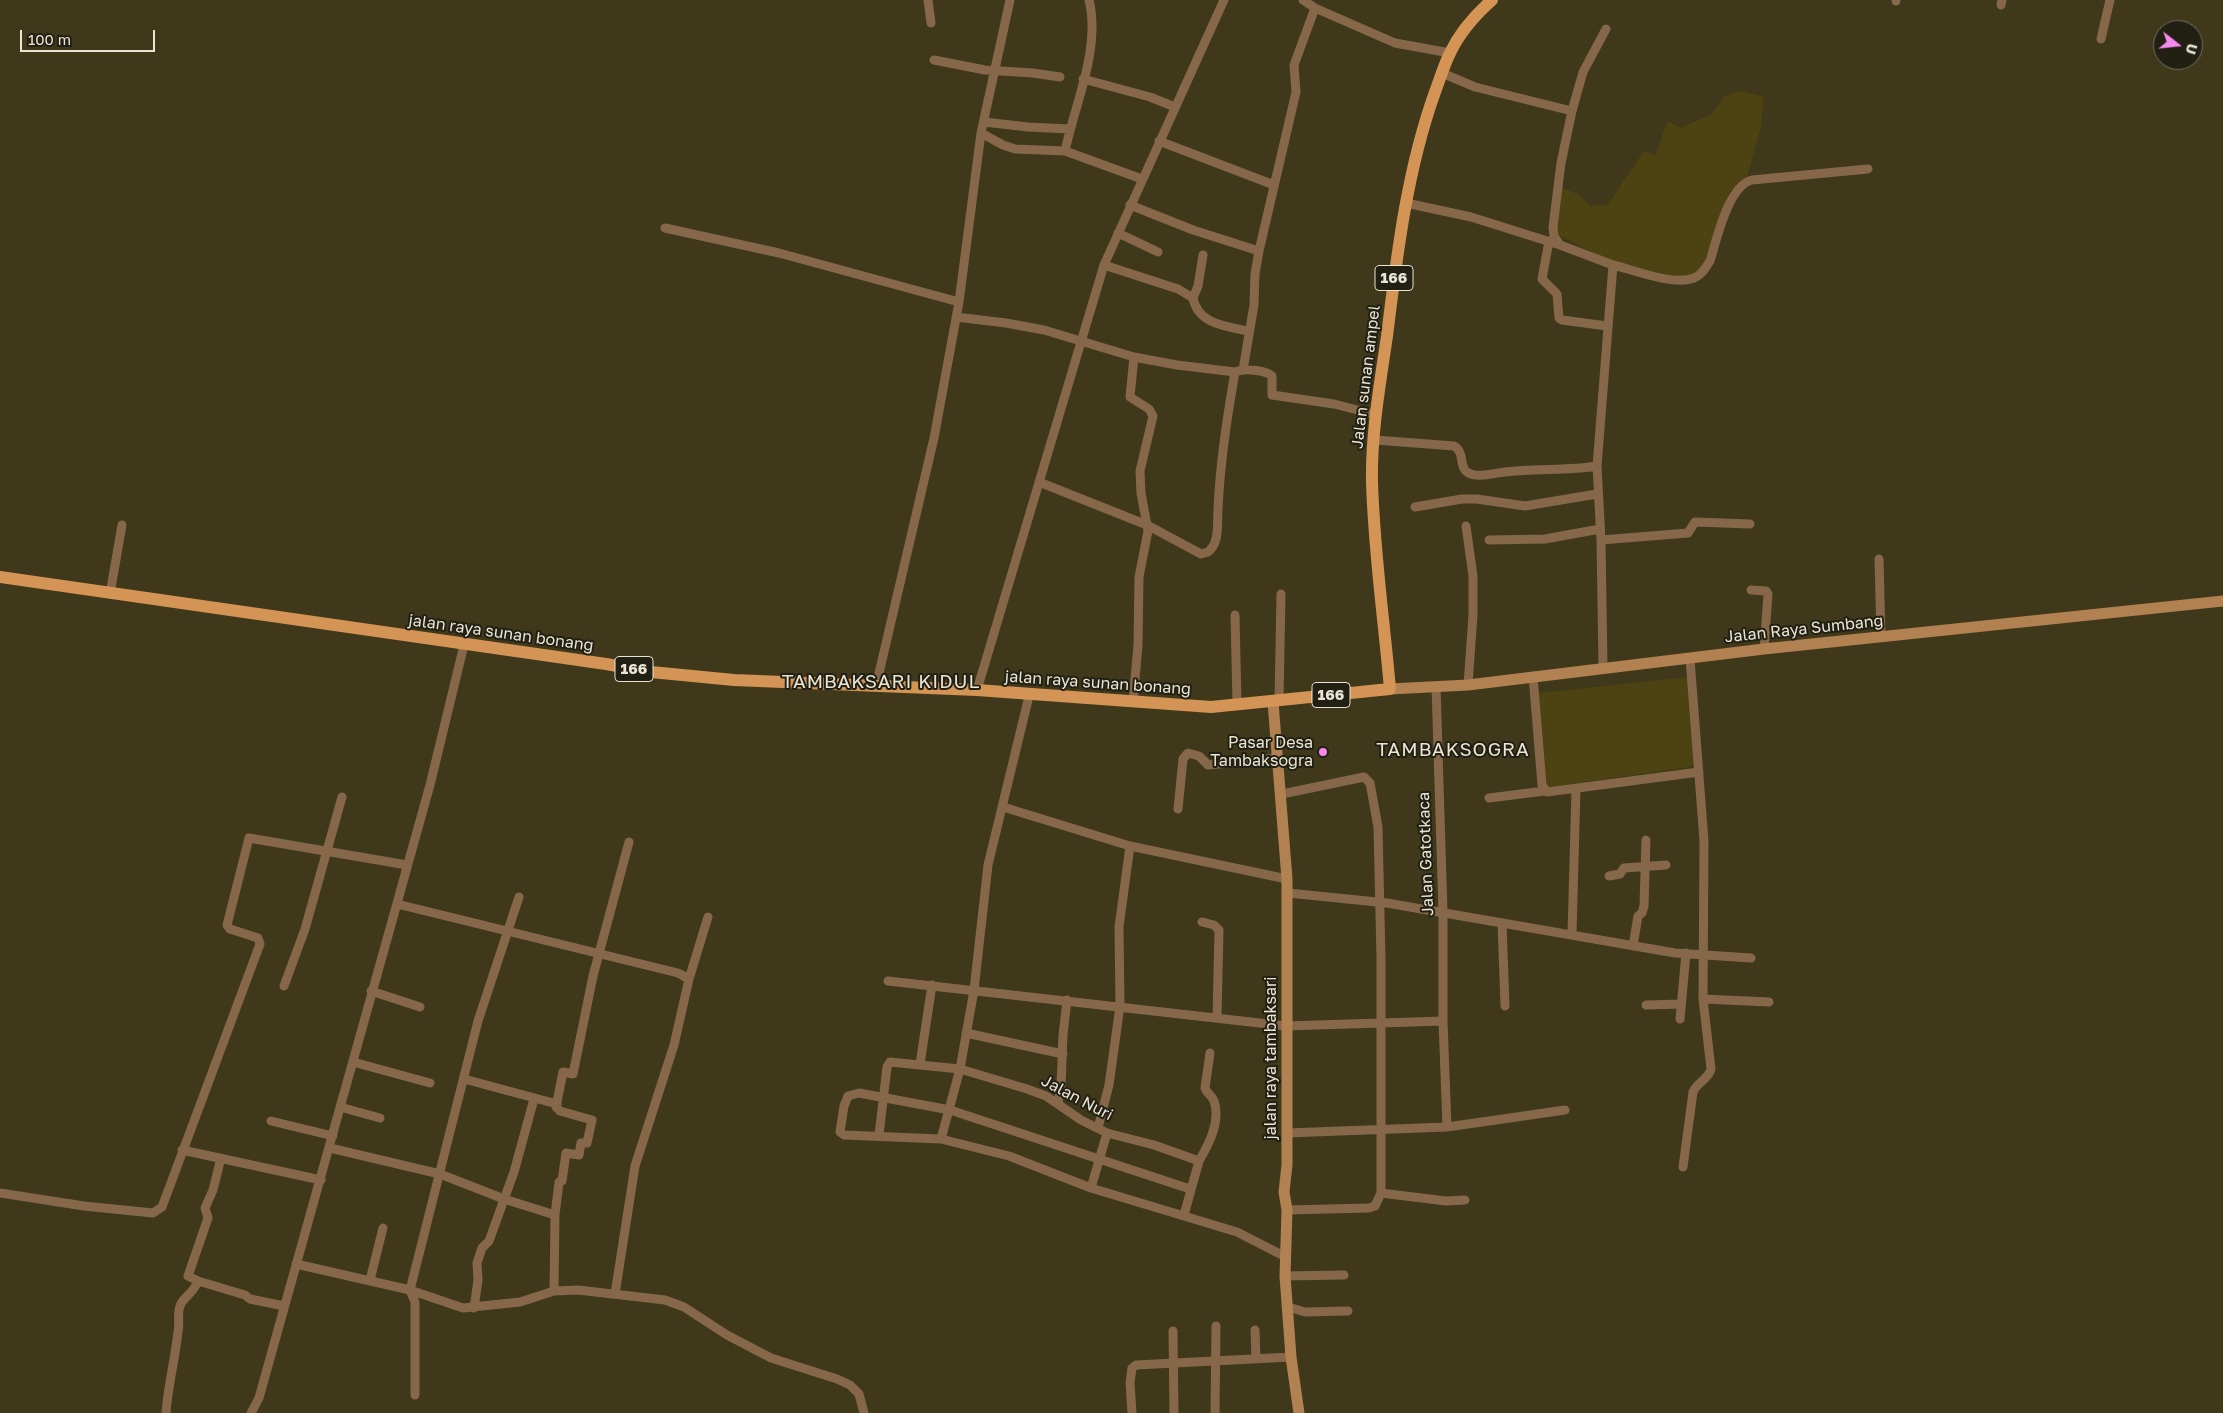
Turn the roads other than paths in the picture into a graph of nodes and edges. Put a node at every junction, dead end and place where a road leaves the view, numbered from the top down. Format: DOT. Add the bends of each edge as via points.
graph roads {
  1 [pos="928,0"];
  2 [pos="1010,0"];
  3 [pos="1089,0"];
  4 [pos="1224,0"];
  5 [pos="1303,0"];
  6 [pos="1492,0"];
  7 [pos="2110,0"];
  8 [pos="1315,8"];
  9 [pos="931,23"];
  10 [pos="1606,29"];
  11 [pos="2101,39"];
  12 [pos="1450,53"];
  13 [pos="934,60"];
  14 [pos="995,71"];
  15 [pos="1442,73"];
  16 [pos="1060,77"];
  17 [pos="1083,79"];
  18 [pos="1175,107"];
  19 [pos="1572,111"];
  20 [pos="984,122"];
  21 [pos="1070,129"];
  22 [pos="981,133"];
  23 [pos="1159,141"];
  24 [pos="1066,151"];
  25 [pos="1868,168"];
  26 [pos="1142,178"];
  27 [pos="1274,185"];
  28 [pos="1406,203"];
  29 [pos="1130,206"];
  30 [pos="665,228"];
  31 [pos="1118,233"];
  32 [pos="1549,241"];
  33 [pos="1560,245"];
  34 [pos="1259,251"];
  35 [pos="1158,252"];
  36 [pos="1203,255"];
  37 [pos="1104,265"];
  38 [pos="1613,266"];
  39 [pos="1193,298"];
  40 [pos="958,302"];
  41 [pos="956,317"];
  42 [pos="1607,326"];
  43 [pos="1248,331"];
  44 [pos="1080,341"];
  45 [pos="1134,357"];
  46 [pos="1239,371"];
  47 [pos="1377,415"];
  48 [pos="1375,440"];
  49 [pos="1597,466"];
  50 [pos="1039,482"];
  51 [pos="1597,494"];
  52 [pos="1415,507"];
  53 [pos="1750,524"];
  54 [pos="122,525"];
  55 [pos="1147,525"];
  56 [pos="1466,526"];
  57 [pos="1600,529"];
  58 [pos="1489,540"];
  59 [pos="1601,540"];
  60 [pos="1879,559"];
  61 [pos="0,577"];
  62 [pos="1751,590"];
  63 [pos="110,594"];
  64 [pos="1281,594"];
  65 [pos="2223,601"];
  66 [pos="1235,616"];
  67 [pos="1881,637"];
  68 [pos="464,644"];
  69 [pos="1764,649"];
  70 [pos="1690,659"];
  71 [pos="1603,668"];
  72 [pos="1533,676"];
  73 [pos="1468,684"];
  74 [pos="876,686"];
  75 [pos="1436,686"];
  76 [pos="1390,689"];
  77 [pos="977,690"];
  78 [pos="1029,696"];
  79 [pos="1276,701"];
  80 [pos="1133,702"];
  81 [pos="1237,704"];
  82 [pos="1278,758"];
  83 [pos="1700,772"];
  84 [pos="1576,789"];
  85 [pos="1544,791"];
  86 [pos="1282,794"];
  87 [pos="342,797"];
  88 [pos="1489,798"];
  89 [pos="1003,807"];
  90 [pos="1178,809"];
  91 [pos="1646,840"];
  92 [pos="629,842"];
  93 [pos="1130,846"];
  94 [pos="327,850"];
  95 [pos="407,865"];
  96 [pos="1666,865"];
  97 [pos="1646,867"];
  98 [pos="1609,876"];
  99 [pos="1287,879"];
  100 [pos="1288,893"];
  101 [pos="519,897"];
  102 [pos="1380,902"];
  103 [pos="397,904"];
  104 [pos="1443,912"];
  105 [pos="708,917"];
  106 [pos="1202,922"];
  107 [pos="1502,923"];
  108 [pos="506,933"];
  109 [pos="1572,934"];
  110 [pos="1634,946"];
  111 [pos="1686,953"];
  112 [pos="599,954"];
  113 [pos="1703,954"];
  114 [pos="1751,958"];
  115 [pos="689,978"];
  116 [pos="888,981"];
  117 [pos="932,985"];
  118 [pos="284,986"];
  119 [pos="974,990"];
  120 [pos="371,991"];
  121 [pos="1703,998"];
  122 [pos="1067,1000"];
  123 [pos="1770,1002"];
  124 [pos="1681,1004"];
  125 [pos="1646,1005"];
  126 [pos="1120,1006"];
  127 [pos="1505,1006"];
  128 [pos="420,1008"];
  129 [pos="1217,1018"];
  130 [pos="1680,1019"];
  131 [pos="1443,1021"];
  132 [pos="1381,1024"];
  133 [pos="1286,1026"];
  134 [pos="966,1033"];
  135 [pos="1210,1053"];
  136 [pos="1063,1054"];
  137 [pos="353,1062"];
  138 [pos="920,1064"];
  139 [pos="960,1068"];
  140 [pos="464,1079"];
  141 [pos="430,1083"];
  142 [pos="883,1096"];
  143 [pos="534,1098"];
  144 [pos="1058,1103"];
  145 [pos="557,1104"];
  146 [pos="340,1107"];
  147 [pos="950,1110"];
  148 [pos="1565,1110"];
  149 [pos="380,1118"];
  150 [pos="271,1121"];
  151 [pos="1098,1128"];
  152 [pos="1447,1128"];
  153 [pos="1382,1130"];
  154 [pos="1107,1133"];
  155 [pos="1287,1133"];
  156 [pos="879,1135"];
  157 [pos="333,1136"];
  158 [pos="941,1138"];
  159 [pos="330,1148"];
  160 [pos="182,1150"];
  161 [pos="221,1158"];
  162 [pos="1100,1158"];
  163 [pos="1200,1161"];
  164 [pos="1683,1168"];
  165 [pos="440,1174"];
  166 [pos="321,1180"];
  167 [pos="1091,1188"];
  168 [pos="1190,1189"];
  169 [pos="0,1193"];
  170 [pos="1381,1193"];
  171 [pos="504,1198"];
  172 [pos="1465,1200"];
  173 [pos="1287,1210"];
  174 [pos="555,1215"];
  175 [pos="1184,1215"];
  176 [pos="383,1228"];
  177 [pos="1284,1256"];
  178 [pos="296,1264"];
  179 [pos="1344,1275"];
  180 [pos="1284,1276"];
  181 [pos="370,1280"];
  182 [pos="198,1281"];
  183 [pos="410,1290"];
  184 [pos="554,1291"];
  185 [pos="615,1294"];
  186 [pos="284,1306"];
  187 [pos="1288,1307"];
  188 [pos="474,1308"];
  189 [pos="1348,1311"];
  190 [pos="1216,1326"];
  191 [pos="1255,1330"];
  192 [pos="1173,1332"];
  193 [pos="1291,1357"];
  194 [pos="1256,1359"];
  195 [pos="1216,1361"];
  196 [pos="1174,1363"];
  197 [pos="415,1395"];
  198 [pos="166,1413"];
  199 [pos="251,1413"];
  200 [pos="864,1413"];
  201 [pos="1132,1413"];
  202 [pos="1174,1413"];
  203 [pos="1215,1413"];
  204 [pos="1299,1413"];
  1 -- 9 [label="street"];
  2 -- 14 [label="street"];
  3 -- 17 [label="street" via="1092,40"];
  4 -- 18 [label="street"];
  5 -- 8 [label="street"];
  6 -- 12 [label="main road, Jalan sunan ampel / 166" via="1463,31"];
  7 -- 11 [label="street"];
  8 -- 12 [label="street" via="1395,43"];
  8 -- 27 [label="street" via="1294,65 1296,92"];
  10 -- 19 [label="street" via="1583,72"];
  12 -- 15 [label="main road, Jalan sunan ampel / 166"];
  13 -- 14 [label="street"];
  14 -- 16 [label="street"];
  14 -- 20 [label="street"];
  15 -- 19 [label="street" via="1475,87"];
  15 -- 28 [label="main road, Jalan sunan ampel / 166" via="1428,112"];
  17 -- 18 [label="street"];
  17 -- 21 [label="street"];
  18 -- 23 [label="street"];
  19 -- 33 [label="street" via="1553,227"];
  20 -- 21 [label="street"];
  20 -- 22 [label="street"];
  21 -- 24 [label="street"];
  22 -- 24 [label="street" via="1015,148"];
  22 -- 40 [label="street"];
  23 -- 26 [label="street"];
  23 -- 27 [label="street"];
  24 -- 26 [label="street"];
  25 -- 38 [label="street" via="1745,182 1731,199 1710,261 1696,278 1684,280"];
  26 -- 29 [label="street"];
  27 -- 34 [label="street"];
  28 -- 32 [label="street" via="1472,217"];
  28 -- 47 [label="main road, Jalan sunan ampel / 166"];
  29 -- 31 [label="street"];
  29 -- 34 [label="street"];
  30 -- 40 [label="street" via="778,253"];
  31 -- 35 [label="street"];
  31 -- 37 [label="street"];
  32 -- 33 [label="street"];
  32 -- 42 [label="street" via="1542,279 1557,294 1559,318"];
  33 -- 38 [label="street"];
  34 -- 43 [label="street"];
  36 -- 39 [label="street"];
  37 -- 39 [label="street" via="1178,289"];
  37 -- 44 [label="street"];
  38 -- 42 [label="street"];
  39 -- 43 [label="street" via="1197,312 1203,317 1220,325"];
  40 -- 41 [label="street"];
  41 -- 44 [label="street" via="1006,323"];
  41 -- 74 [label="street" via="932,451"];
  42 -- 49 [label="street"];
  43 -- 46 [label="street"];
  44 -- 45 [label="street"];
  44 -- 50 [label="street"];
  45 -- 46 [label="street"];
  45 -- 55 [label="street" via="1130,396 1149,408 1154,416 1140,470"];
  46 -- 47 [label="street" via="1271,374 1272,395 1334,404"];
  46 -- 55 [label="street" via="1226,427 1214,546 1201,554"];
  47 -- 48 [label="main road, Jalan sunan ampel / 166"];
  48 -- 49 [label="street" via="1454,446 1461,452 1464,469 1485,475"];
  48 -- 76 [label="main road, Jalan sunan ampel / 166" via="1372,481 1376,552"];
  49 -- 51 [label="street"];
  50 -- 55 [label="street"];
  50 -- 77 [label="street"];
  51 -- 52 [label="street" via="1525,506 1462,499"];
  51 -- 57 [label="street"];
  53 -- 59 [label="street" via="1695,522 1688,533"];
  54 -- 63 [label="street"];
  55 -- 80 [label="street" via="1139,577"];
  56 -- 73 [label="street" via="1473,615"];
  57 -- 58 [label="street" via="1545,539"];
  57 -- 59 [label="street"];
  59 -- 71 [label="street"];
  60 -- 67 [label="street"];
  61 -- 63 [label="main road, jalan raya sunan bonang / 166"];
  62 -- 69 [label="street" via="1768,594"];
  63 -- 68 [label="main road, jalan raya sunan bonang / 166"];
  64 -- 79 [label="street"];
  65 -- 67 [label="street, Jalan Raya Sumbang"];
  66 -- 81 [label="street"];
  67 -- 69 [label="street, Jalan Raya Sumbang"];
  68 -- 74 [label="main road, jalan raya sunan bonang / 166" via="651,672 734,680"];
  68 -- 95 [label="street"];
  69 -- 70 [label="street, Jalan Raya Sumbang"];
  70 -- 71 [label="street, Jalan Raya Sumbang"];
  70 -- 83 [label="street"];
  71 -- 72 [label="street, Jalan Raya Sumbang"];
  72 -- 73 [label="street, Jalan Raya Sumbang"];
  72 -- 85 [label="street"];
  73 -- 75 [label="street, Jalan Raya Sumbang"];
  74 -- 77 [label="main road, jalan raya sunan bonang / 166"];
  75 -- 76 [label="street, Jalan Raya Sumbang"];
  75 -- 104 [label="street, Jalan Gatotkaca"];
  76 -- 79 [label="main road, jalan raya sunan bonang / 166"];
  77 -- 78 [label="main road, jalan raya sunan bonang / 166"];
  78 -- 80 [label="main road, jalan raya sunan bonang / 166"];
  78 -- 89 [label="street"];
  79 -- 81 [label="main road, jalan raya sunan bonang / 166"];
  79 -- 82 [label="street, jalan raya tambaksari"];
  80 -- 81 [label="main road, jalan raya sunan bonang / 166" via="1211,707"];
  82 -- 86 [label="street, jalan raya tambaksari"];
  82 -- 90 [label="street" via="1208,765 1199,756 1188,753 1183,759"];
  83 -- 84 [label="street"];
  83 -- 113 [label="street" via="1704,841"];
  84 -- 85 [label="street"];
  84 -- 109 [label="street"];
  85 -- 88 [label="street"];
  86 -- 99 [label="street, jalan raya tambaksari"];
  86 -- 102 [label="street" via="1364,777 1369,779 1378,826"];
  87 -- 94 [label="street"];
  89 -- 93 [label="street"];
  89 -- 119 [label="street" via="987,870"];
  91 -- 97 [label="street"];
  92 -- 112 [label="street"];
  93 -- 99 [label="street"];
  93 -- 126 [label="street" via="1119,927"];
  94 -- 95 [label="street"];
  94 -- 118 [label="street" via="305,929"];
  94 -- 160 [label="street" via="253,838 247,840 227,925 230,929 258,938 260,944"];
  95 -- 103 [label="street"];
  96 -- 97 [label="street"];
  97 -- 98 [label="street" via="1624,868 1620,874"];
  97 -- 110 [label="street" via="1644,906 1638,916"];
  99 -- 100 [label="street, jalan raya tambaksari"];
  100 -- 102 [label="street"];
  100 -- 133 [label="street, jalan raya tambaksari"];
  101 -- 108 [label="street"];
  102 -- 104 [label="street"];
  102 -- 132 [label="street"];
  103 -- 108 [label="street"];
  103 -- 120 [label="street"];
  104 -- 107 [label="street"];
  104 -- 131 [label="street, Jalan Gatotkaca"];
  105 -- 115 [label="street"];
  106 -- 129 [label="street" via="1219,930"];
  107 -- 109 [label="street"];
  107 -- 127 [label="street"];
  108 -- 112 [label="street"];
  108 -- 140 [label="street" via="478,1021"];
  109 -- 110 [label="street"];
  110 -- 111 [label="street"];
  111 -- 113 [label="street"];
  111 -- 124 [label="street"];
  112 -- 115 [label="street"];
  112 -- 145 [label="street" via="573,1074 564,1072"];
  113 -- 114 [label="street"];
  113 -- 121 [label="street"];
  115 -- 185 [label="street" via="674,1045 635,1166"];
  116 -- 117 [label="street"];
  117 -- 119 [label="street"];
  117 -- 138 [label="street"];
  119 -- 122 [label="street"];
  119 -- 134 [label="street"];
  120 -- 128 [label="street"];
  120 -- 137 [label="street"];
  121 -- 123 [label="street"];
  121 -- 164 [label="street" via="1711,1069 1709,1076 1697,1084 1693,1092"];
  122 -- 126 [label="street"];
  122 -- 136 [label="street"];
  124 -- 125 [label="street"];
  124 -- 130 [label="street"];
  126 -- 129 [label="street"];
  126 -- 151 [label="street" via="1109,1086"];
  129 -- 133 [label="street"];
  131 -- 132 [label="street"];
  131 -- 152 [label="street, Jalan Gatotkaca"];
  132 -- 133 [label="street"];
  132 -- 153 [label="street"];
  133 -- 155 [label="street, jalan raya tambaksari"];
  134 -- 136 [label="street"];
  134 -- 139 [label="street"];
  135 -- 163 [label="street" via="1205,1088 1214,1102 1215,1122"];
  136 -- 144 [label="street"];
  137 -- 141 [label="street"];
  137 -- 146 [label="street"];
  138 -- 139 [label="street, Jalan Nuri"];
  138 -- 142 [label="street, Jalan Nuri" via="890,1062 886,1067"];
  139 -- 144 [label="street, Jalan Nuri" via="1027,1089"];
  139 -- 147 [label="street"];
  140 -- 143 [label="street"];
  140 -- 165 [label="street"];
  142 -- 147 [label="street"];
  142 -- 156 [label="street"];
  142 -- 156 [label="street" via="851,1093 844,1106 840,1132 844,1135"];
  143 -- 145 [label="street"];
  143 -- 171 [label="street"];
  144 -- 151 [label="street, Jalan Nuri"];
  145 -- 174 [label="street" via="557,1110 592,1120 587,1143 582,1142 579,1155 566,1153 562,1181 558,1182"];
  146 -- 149 [label="street"];
  146 -- 157 [label="street"];
  147 -- 158 [label="street"];
  147 -- 162 [label="street"];
  148 -- 152 [label="street"];
  150 -- 157 [label="street"];
  151 -- 154 [label="street, Jalan Nuri"];
  152 -- 153 [label="street"];
  153 -- 155 [label="street"];
  153 -- 170 [label="street"];
  154 -- 162 [label="street"];
  154 -- 163 [label="street, Jalan Nuri"];
  155 -- 173 [label="street, jalan raya tambaksari" via="1284,1192"];
  156 -- 158 [label="street"];
  157 -- 159 [label="street"];
  158 -- 167 [label="street" via="1009,1156"];
  159 -- 165 [label="street"];
  159 -- 166 [label="street"];
  160 -- 161 [label="street"];
  160 -- 169 [label="street" via="164,1204 153,1213"];
  161 -- 166 [label="street"];
  161 -- 182 [label="street" via="213,1190 204,1208 208,1218 188,1273 190,1278"];
  162 -- 167 [label="street"];
  162 -- 168 [label="street"];
  163 -- 168 [label="street"];
  165 -- 171 [label="street"];
  165 -- 183 [label="street"];
  166 -- 178 [label="street"];
  167 -- 175 [label="street"];
  168 -- 175 [label="street"];
  170 -- 172 [label="street" via="1446,1201"];
  170 -- 173 [label="street" via="1374,1206 1369,1208"];
  171 -- 174 [label="street"];
  171 -- 188 [label="street" via="489,1241 482,1248 477,1263"];
  173 -- 177 [label="street, jalan raya tambaksari"];
  174 -- 184 [label="street"];
  175 -- 177 [label="street" via="1238,1232"];
  176 -- 181 [label="street"];
  177 -- 180 [label="street, jalan raya tambaksari"];
  178 -- 181 [label="street"];
  178 -- 186 [label="street"];
  179 -- 180 [label="street"];
  180 -- 187 [label="street, jalan raya tambaksari"];
  181 -- 183 [label="street"];
  182 -- 186 [label="street" via="250,1299"];
  182 -- 198 [label="street" via="179,1309"];
  183 -- 188 [label="street" via="454,1306"];
  183 -- 197 [label="street" via="415,1302"];
  184 -- 185 [label="street"];
  184 -- 188 [label="street" via="520,1302"];
  185 -- 200 [label="street" via="675,1303 771,1358 844,1382 859,1394"];
  186 -- 199 [label="street" via="259,1398"];
  187 -- 189 [label="street" via="1305,1312"];
  187 -- 193 [label="street, jalan raya tambaksari"];
  190 -- 195 [label="street"];
  191 -- 194 [label="street"];
  192 -- 196 [label="street"];
  193 -- 194 [label="street"];
  193 -- 204 [label="street, jalan raya tambaksari"];
  194 -- 195 [label="street"];
  195 -- 196 [label="street"];
  195 -- 203 [label="street"];
  196 -- 201 [label="street" via="1143,1363 1132,1368"];
  196 -- 202 [label="street"];
}
